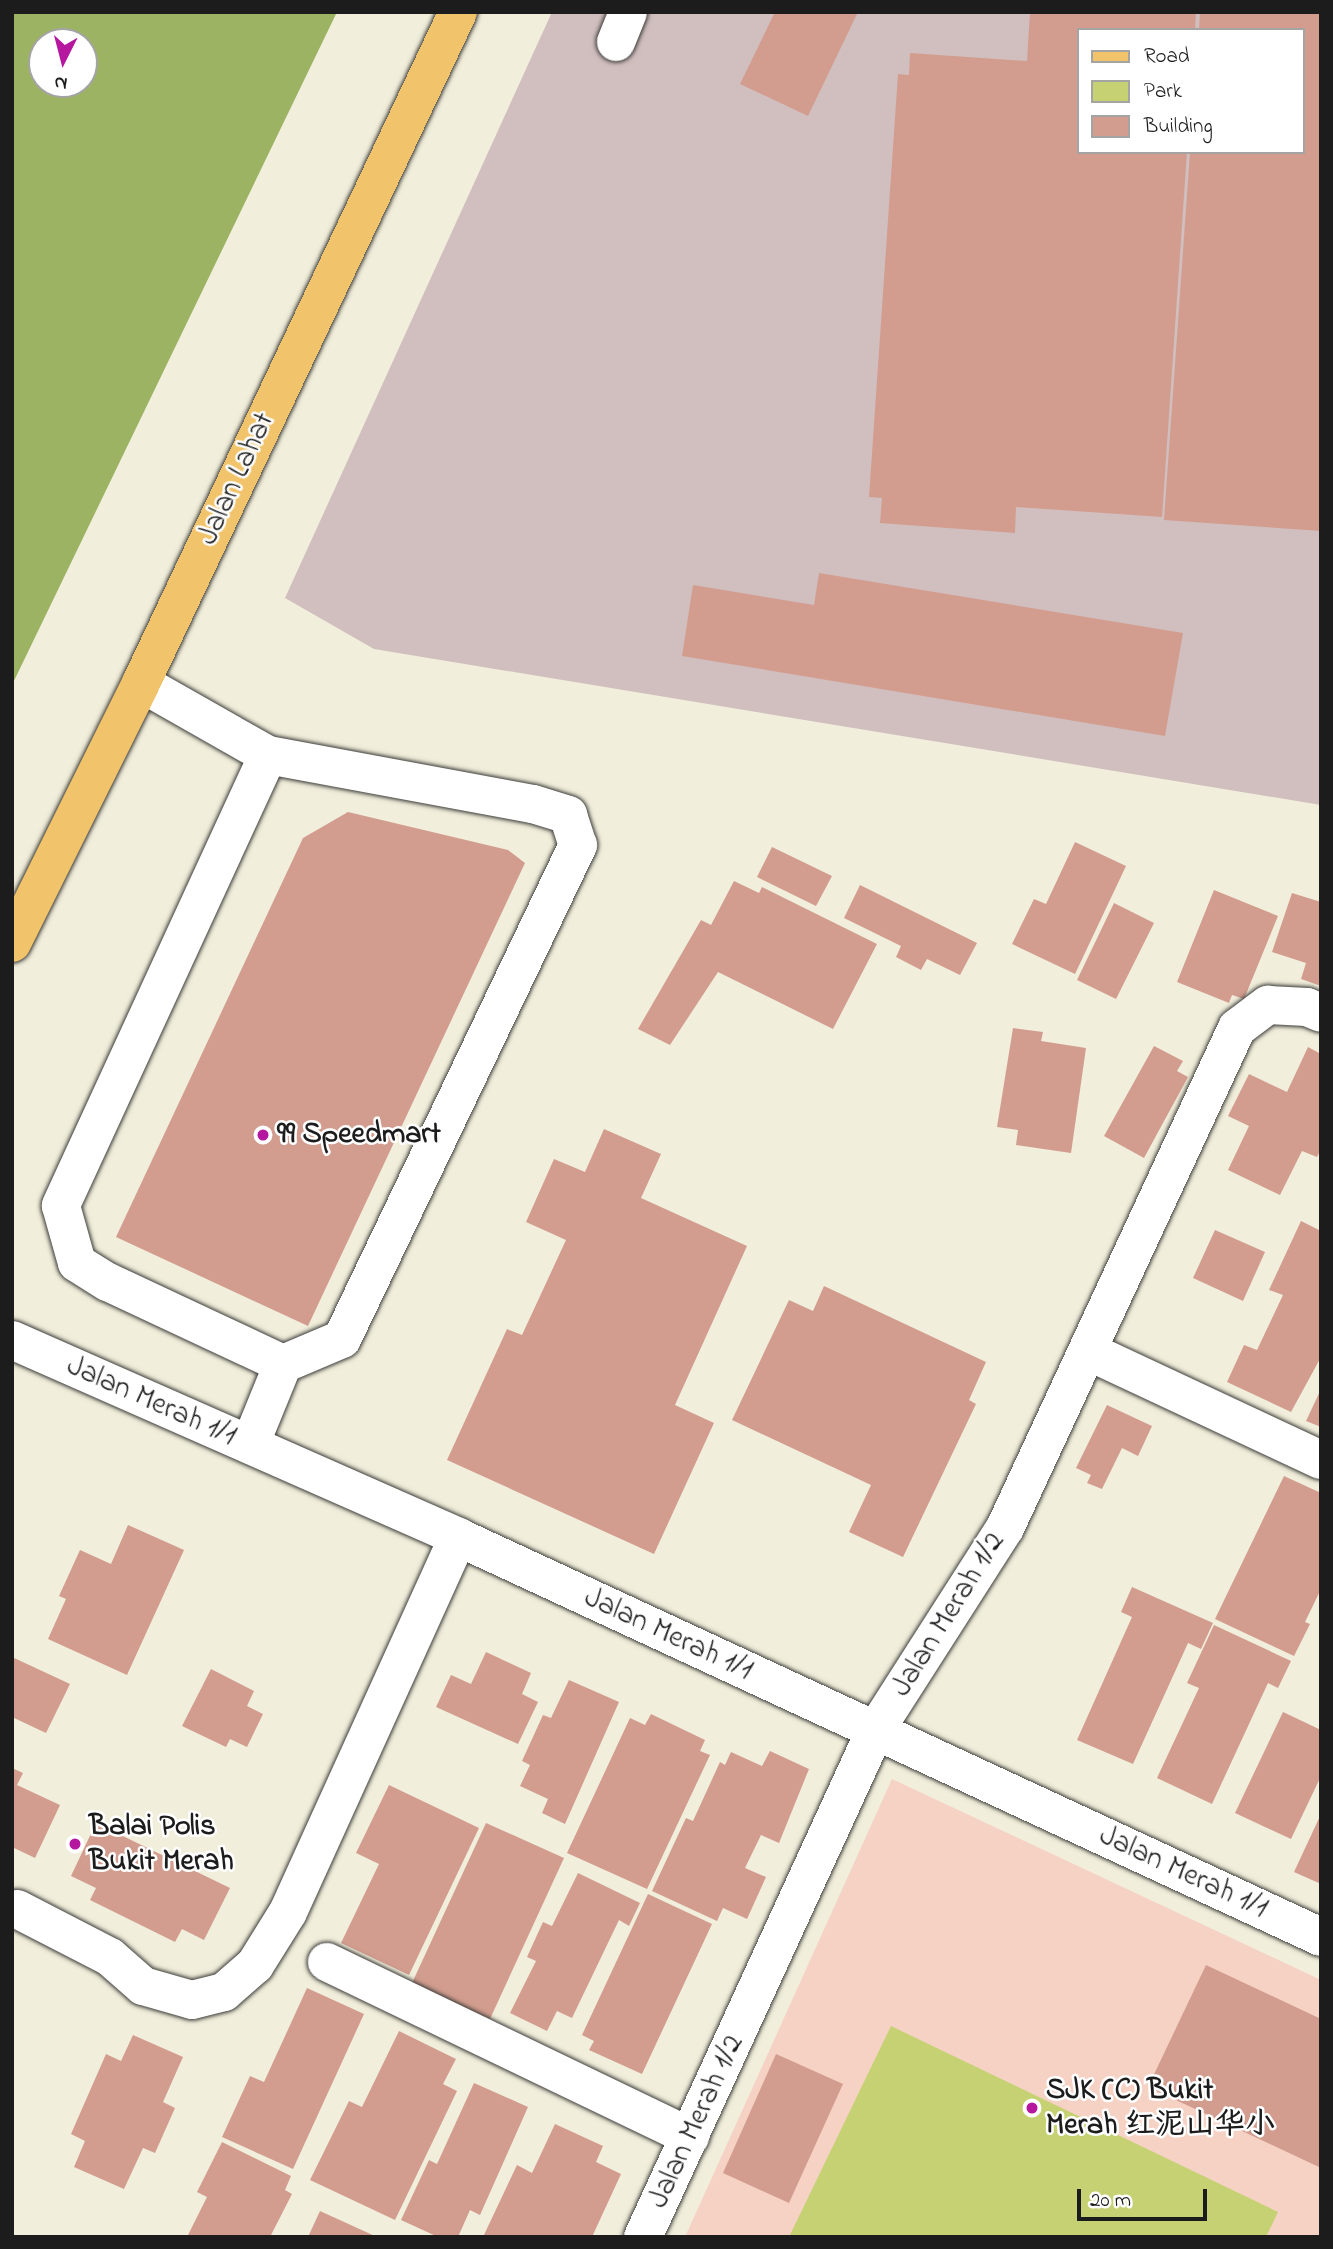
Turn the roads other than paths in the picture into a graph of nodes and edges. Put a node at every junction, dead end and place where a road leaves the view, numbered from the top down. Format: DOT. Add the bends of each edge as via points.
graph roads {
  1 [pos="458,12"];
  2 [pos="141,683"];
  3 [pos="268,755"];
  4 [pos="12,943"];
  5 [pos="1321,1013"];
  6 [pos="12,1340"];
  7 [pos="1088,1351"];
  8 [pos="283,1364"];
  9 [pos="250,1445"];
  10 [pos="1321,1460"];
  11 [pos="458,1537"];
  12 [pos="875,1731"];
  13 [pos="17,1909"];
  14 [pos="1321,1937"];
  15 [pos="327,1962"];
  16 [pos="690,2137"];
  17 [pos="643,2237"];
  1 -- 2 [label="main road, Jalan Lahat"];
  2 -- 3 [label="street"];
  2 -- 4 [label="main road, Jalan Lahat"];
  3 -- 8 [label="street" via="61,1206 77,1263"];
  3 -- 8 [label="street" via="533,804 568,815 578,845 342,1339"];
  5 -- 7 [label="street, Jalan Merah 1/2" via="1307,1007 1268,1005 1237,1028"];
  6 -- 9 [label="street, Jalan Merah 1/1"];
  7 -- 10 [label="street"];
  7 -- 12 [label="street, Jalan Merah 1/2" via="1005,1528"];
  8 -- 9 [label="street"];
  9 -- 11 [label="street, Jalan Merah 1/1"];
  11 -- 12 [label="street, Jalan Merah 1/1"];
  11 -- 13 [label="street" via="288,1912 255,1965 224,1992 192,2000 143,1986 110,1957"];
  12 -- 14 [label="street, Jalan Merah 1/1"];
  12 -- 16 [label="street, Jalan Merah 1/2"];
  15 -- 16 [label="street"];
  16 -- 17 [label="street, Jalan Merah 1/2"];
}
